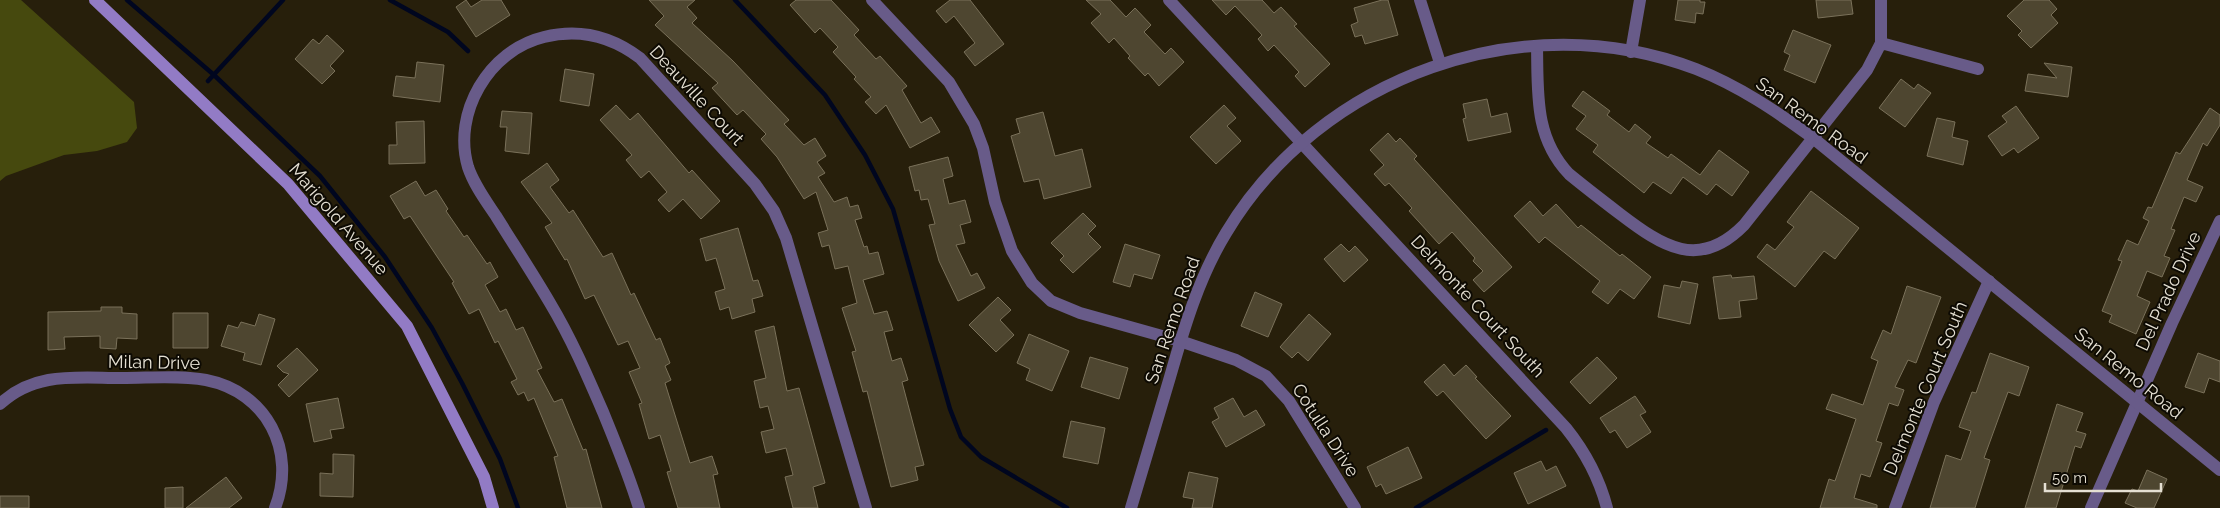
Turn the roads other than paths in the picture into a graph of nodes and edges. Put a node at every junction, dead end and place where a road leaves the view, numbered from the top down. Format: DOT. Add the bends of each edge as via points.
graph roads {
  1 [pos="95,0"];
  2 [pos="872,0"];
  3 [pos="1169,0"];
  4 [pos="1420,0"];
  5 [pos="1640,0"];
  6 [pos="1881,0"];
  7 [pos="1881,42"];
  8 [pos="1537,46"];
  9 [pos="1631,52"];
  10 [pos="1440,63"];
  11 [pos="1978,69"];
  12 [pos="1813,138"];
  13 [pos="1302,142"];
  14 [pos="2220,221"];
  15 [pos="1989,281"];
  16 [pos="1180,341"];
  17 [pos="2137,403"];
  18 [pos="0,404"];
  19 [pos="2220,470"];
  20 [pos="275,508"];
  21 [pos="493,508"];
  22 [pos="639,508"];
  23 [pos="866,508"];
  24 [pos="1131,508"];
  25 [pos="1355,508"];
  26 [pos="1607,508"];
  27 [pos="1895,508"];
  28 [pos="2090,508"];
  1 -- 21 [label="main road, Marigold Avenue" via="288,184 407,326 484,477"];
  2 -- 16 [label="street, Cotulla Drive" via="949,82 974,124 1012,251 1032,283 1051,301 1080,314"];
  3 -- 13 [label="street, Delmonte Court South"];
  4 -- 10 [label="street"];
  5 -- 9 [label="street"];
  6 -- 7 [label="street"];
  7 -- 11 [label="street"];
  7 -- 12 [label="street" via="1867,70"];
  8 -- 9 [label="street, San Remo Road" via="1593,46"];
  8 -- 10 [label="street, San Remo Road" via="1484,52"];
  8 -- 12 [label="street" via="1541,118 1554,156 1569,174 1667,246 1696,250 1726,240 1744,225"];
  9 -- 12 [label="street, San Remo Road" via="1694,68 1733,86"];
  10 -- 13 [label="street, San Remo Road" via="1370,94 1328,120"];
  12 -- 15 [label="street, San Remo Road"];
  13 -- 16 [label="street, San Remo Road" via="1258,187 1225,234 1200,284"];
  13 -- 26 [label="street, Delmonte Court South" via="1566,428 1589,460"];
  14 -- 17 [label="street, Del Prado Drive"];
  15 -- 17 [label="street, San Remo Road"];
  15 -- 27 [label="street, Delmonte Court South" via="1934,402"];
  16 -- 24 [label="street, San Remo Road"];
  16 -- 25 [label="street, Cotulla Drive" via="1251,367 1266,376 1289,400"];
  17 -- 19 [label="street, San Remo Road"];
  17 -- 28 [label="street"];
  18 -- 20 [label="street, Milan Drive" via="29,384 57,378 193,378 232,388 262,412 278,442 282,474"];
  22 -- 23 [label="street, Deauville Court" via="624,462 579,356 550,302 479,190 468,166 467,120 477,90 486,76 522,46 554,34 590,34 624,46 640,58 766,199 786,238"];
}
